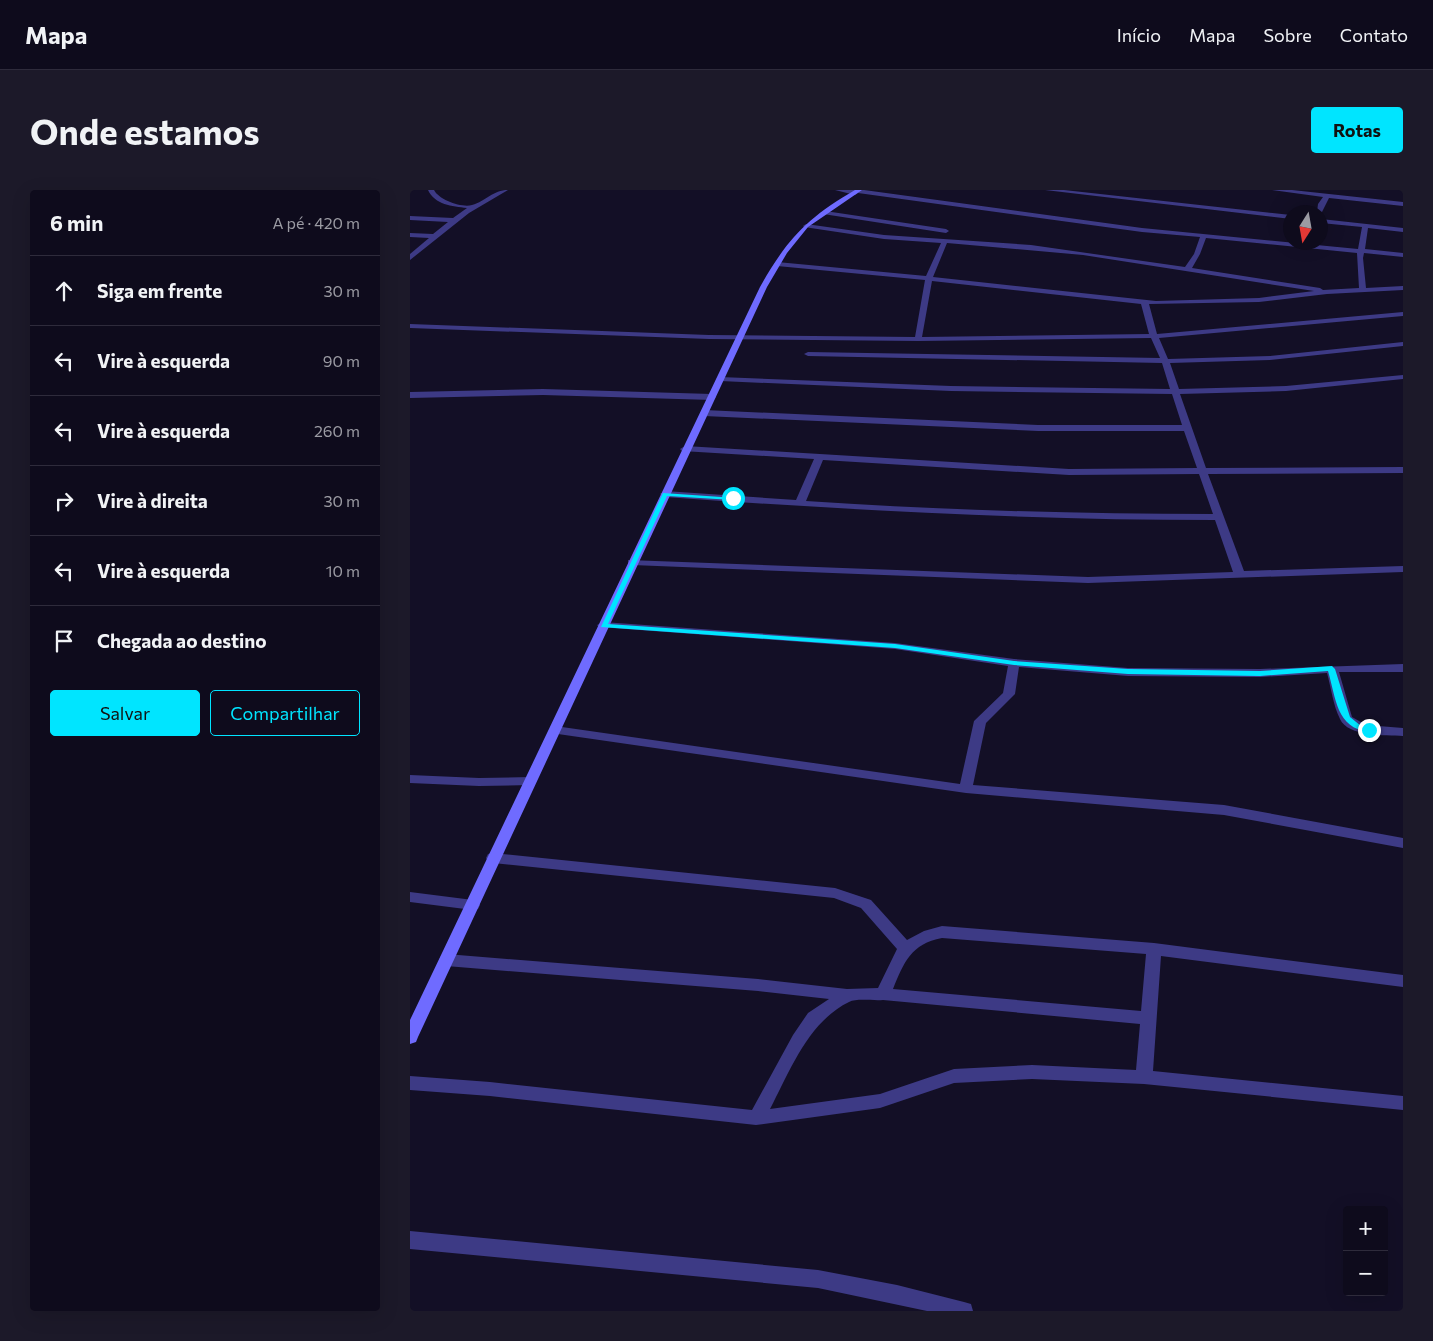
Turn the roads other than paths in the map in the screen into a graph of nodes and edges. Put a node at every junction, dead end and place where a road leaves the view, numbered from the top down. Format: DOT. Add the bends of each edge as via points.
graph roads {
  1 [pos="430,190"];
  2 [pos="505,190"];
  3 [pos="838,190"];
  4 [pos="1048,190"];
  5 [pos="1279,190"];
  6 [pos="858,191"];
  7 [pos="1328,196"];
  8 [pos="1402,202"];
  9 [pos="1322,205"];
  10 [pos="470,208"];
  11 [pos="825,213"];
  12 [pos="1283,216"];
  13 [pos="410,218"];
  14 [pos="452,220"];
  15 [pos="1328,222"];
  16 [pos="806,226"];
  17 [pos="1365,226"];
  18 [pos="946,230"];
  19 [pos="1403,230"];
  20 [pos="410,236"];
  21 [pos="434,236"];
  22 [pos="1203,237"];
  23 [pos="944,241"];
  24 [pos="1361,251"];
  25 [pos="1403,255"];
  26 [pos="410,258"];
  27 [pos="777,264"];
  28 [pos="1187,270"];
  29 [pos="929,278"];
  30 [pos="1403,288"];
  31 [pos="1363,290"];
  32 [pos="1327,292"];
  33 [pos="1145,302"];
  34 [pos="1403,314"];
  35 [pos="410,326"];
  36 [pos="1155,336"];
  37 [pos="739,338"];
  38 [pos="918,339"];
  39 [pos="1403,344"];
  40 [pos="808,354"];
  41 [pos="1165,361"];
  42 [pos="1403,377"];
  43 [pos="720,379"];
  44 [pos="1176,392"];
  45 [pos="410,395"];
  46 [pos="712,397"];
  47 [pos="704,413"];
  48 [pos="1186,428"];
  49 [pos="685,449"];
  50 [pos="820,457"];
  51 [pos="1403,470"];
  52 [pos="1201,471"];
  53 [pos="665,494"];
  54 [pos="800,503"];
  55 [pos="1219,517"];
  56 [pos="632,562"];
  57 [pos="1403,569"];
  58 [pos="1240,576"];
  59 [pos="603,625"];
  60 [pos="1014,663"];
  61 [pos="1403,668"];
  62 [pos="1332,669"];
  63 [pos="555,730"];
  64 [pos="1403,732"];
  65 [pos="410,779"];
  66 [pos="531,781"];
  67 [pos="966,789"];
  68 [pos="1403,843"];
  69 [pos="494,858"];
  70 [pos="410,897"];
  71 [pos="473,905"];
  72 [pos="905,948"];
  73 [pos="1154,949"];
  74 [pos="446,960"];
  75 [pos="1403,982"];
  76 [pos="883,994"];
  77 [pos="847,995"];
  78 [pos="1149,1018"];
  79 [pos="410,1037"];
  80 [pos="1144,1077"];
  81 [pos="410,1083"];
  82 [pos="1403,1103"];
  83 [pos="756,1118"];
  84 [pos="410,1240"];
  85 [pos="964,1311"];
  1 -- 10 [label="street" via="440,200"];
  2 -- 10 [label="street"];
  3 -- 6 [label="street"];
  4 -- 12 [label="street"];
  5 -- 7 [label="street"];
  6 -- 11 [label="street"];
  6 -- 22 [label="street"];
  7 -- 8 [label="street"];
  7 -- 9 [label="street"];
  10 -- 14 [label="street"];
  11 -- 16 [label="street"];
  11 -- 18 [label="street"];
  13 -- 14 [label="street"];
  14 -- 21 [label="street"];
  15 -- 17 [label="street"];
  16 -- 23 [label="street" via="884,237"];
  16 -- 27 [label="street"];
  17 -- 19 [label="street"];
  17 -- 24 [label="street"];
  20 -- 21 [label="street"];
  21 -- 26 [label="street"];
  22 -- 24 [label="street"];
  22 -- 28 [label="street"];
  23 -- 28 [label="street" via="1083,253"];
  23 -- 29 [label="street"];
  24 -- 25 [label="street"];
  24 -- 31 [label="street"];
  27 -- 29 [label="street"];
  27 -- 37 [label="street"];
  28 -- 32 [label="street"];
  29 -- 33 [label="street"];
  29 -- 38 [label="street"];
  30 -- 31 [label="street"];
  31 -- 32 [label="street"];
  32 -- 33 [label="street" via="1190,304"];
  33 -- 36 [label="street" via="1146,317"];
  34 -- 36 [label="street"];
  35 -- 37 [label="street"];
  36 -- 38 [label="street"];
  36 -- 41 [label="street"];
  37 -- 38 [label="street"];
  37 -- 43 [label="street"];
  39 -- 41 [label="street" via="1270,358"];
  40 -- 41 [label="street"];
  41 -- 44 [label="street"];
  42 -- 44 [label="street" via="1301,389"];
  43 -- 44 [label="street" via="910,388"];
  43 -- 46 [label="street"];
  44 -- 48 [label="street"];
  45 -- 46 [label="street" via="543,392"];
  46 -- 47 [label="street"];
  47 -- 48 [label="street" via="1038,428"];
  47 -- 49 [label="street"];
  48 -- 52 [label="street"];
  49 -- 50 [label="street"];
  49 -- 53 [label="street"];
  50 -- 52 [label="street" via="1069,472 1145,474"];
  50 -- 54 [label="street"];
  51 -- 52 [label="street"];
  52 -- 55 [label="street"];
  53 -- 54 [label="street"];
  53 -- 56 [label="street"];
  54 -- 55 [label="street" via="1129,517"];
  55 -- 58 [label="street"];
  56 -- 58 [label="street" via="1088,580"];
  56 -- 59 [label="street"];
  57 -- 58 [label="street"];
  59 -- 60 [label="street" via="895,646"];
  59 -- 63 [label="street"];
  60 -- 62 [label="street" via="1176,673"];
  60 -- 67 [label="street" via="1009,694 980,721"];
  61 -- 62 [label="street"];
  62 -- 64 [label="street" via="1346,719 1351,724 1359,728"];
  63 -- 66 [label="street"];
  63 -- 67 [label="street"];
  65 -- 66 [label="street"];
  66 -- 69 [label="street"];
  67 -- 68 [label="street" via="1224,810"];
  69 -- 71 [label="street"];
  69 -- 72 [label="street" via="835,893 866,904"];
  70 -- 71 [label="street"];
  71 -- 74 [label="street"];
  72 -- 73 [label="street" via="923,934 942,932"];
  72 -- 76 [label="street"];
  73 -- 75 [label="street"];
  73 -- 78 [label="street"];
  74 -- 77 [label="street"];
  74 -- 79 [label="street"];
  76 -- 77 [label="street"];
  76 -- 78 [label="street"];
  77 -- 83 [label="street" via="814,1018"];
  78 -- 80 [label="street"];
  80 -- 82 [label="street"];
  80 -- 83 [label="street" via="1032,1072 954,1076 880,1101"];
  81 -- 83 [label="street"];
  84 -- 85 [label="street" via="818,1279"];
}
